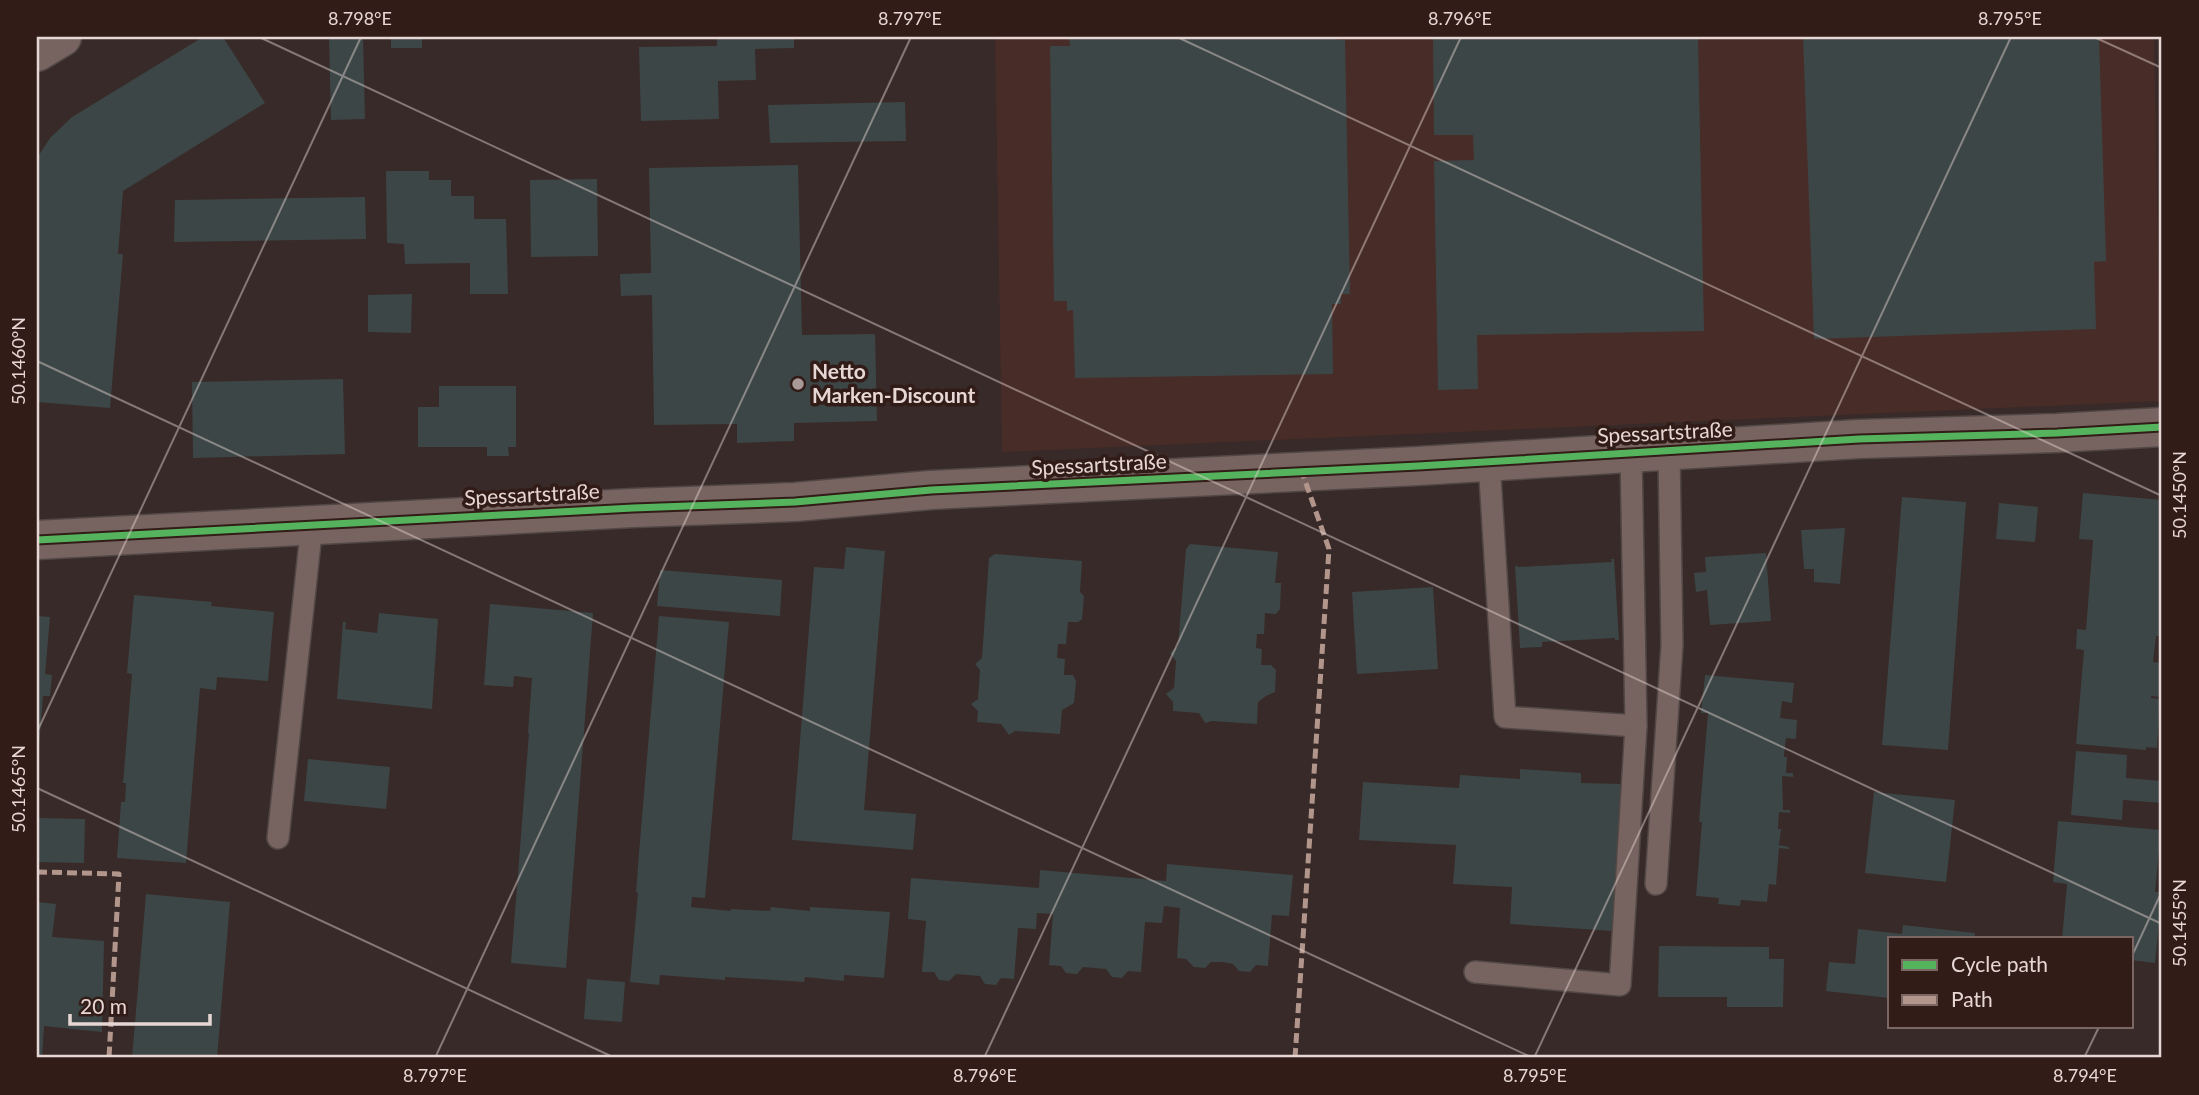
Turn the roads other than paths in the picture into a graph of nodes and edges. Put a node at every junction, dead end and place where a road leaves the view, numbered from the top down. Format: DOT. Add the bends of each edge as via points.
graph roads {
  1 [pos="62,37"];
  2 [pos="37,52"];
  3 [pos="2162,427"];
  4 [pos="1669,451"];
  5 [pos="1631,453"];
  6 [pos="1489,461"];
  7 [pos="312,524"];
  8 [pos="37,540"];
  9 [pos="1636,726"];
  10 [pos="278,838"];
  11 [pos="1656,884"];
  12 [pos="1475,972"];
  1 -- 2 [label="street"];
  3 -- 4 [label="street, Spessartstraße"];
  4 -- 5 [label="street, Spessartstraße"];
  4 -- 11 [label="lane" via="1672,645"];
  5 -- 6 [label="street, Spessartstraße"];
  5 -- 9 [label="lane"];
  6 -- 7 [label="street, Spessartstraße" via="931,490 795,502"];
  6 -- 9 [label="lane" via="1505,717"];
  7 -- 8 [label="street, Spessartstraße"];
  7 -- 10 [label="lane"];
  9 -- 12 [label="lane" via="1620,985"];
}
